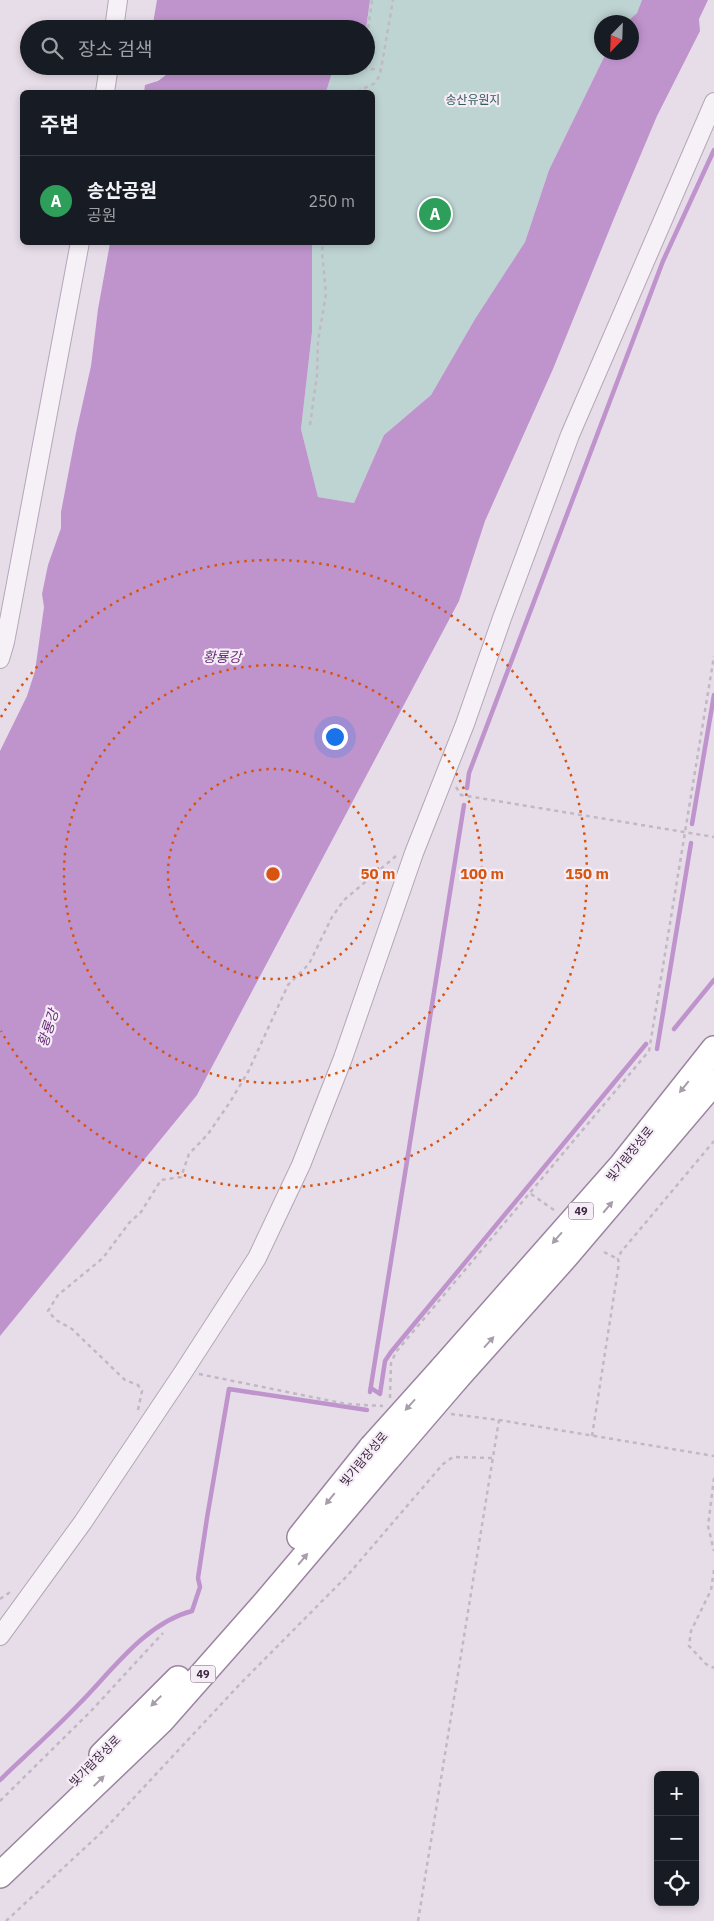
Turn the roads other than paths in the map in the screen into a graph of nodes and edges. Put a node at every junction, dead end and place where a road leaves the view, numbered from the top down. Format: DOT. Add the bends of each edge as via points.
graph roads {
  1 [pos="118,0"];
  2 [pos="115,20"];
  3 [pos="108,75"];
  4 [pos="105,90"];
  5 [pos="714,102"];
  6 [pos="79,245"];
  7 [pos="0,659"];
  8 [pos="714,1049"];
  9 [pos="714,1082"];
  10 [pos="449,1374"];
  11 [pos="380,1452"];
  12 [pos="0,1636"];
  13 [pos="0,1856"];
  14 [pos="0,1875"];
  1 -- 2 [label="street"];
  3 -- 4 [label="street"];
  5 -- 12 [label="street" via="570,435 301,1165 257,1258 83,1522"];
  6 -- 7 [label="street"];
  8 -- 10 [label="highway, 빛가람장성로 / 49, one-way"];
  10 -- 9 [label="highway, 빛가람장성로 / 49, one-way" via="566,1256"];
  10 -- 11 [label="highway, 빛가람장성로 / 49, bridge"];
  11 -- 13 [label="highway, 빛가람장성로 / 49, one-way" via="212,1645"];
  14 -- 11 [label="highway, 빛가람장성로 / 49, one-way" via="161,1721 266,1602"];
}
